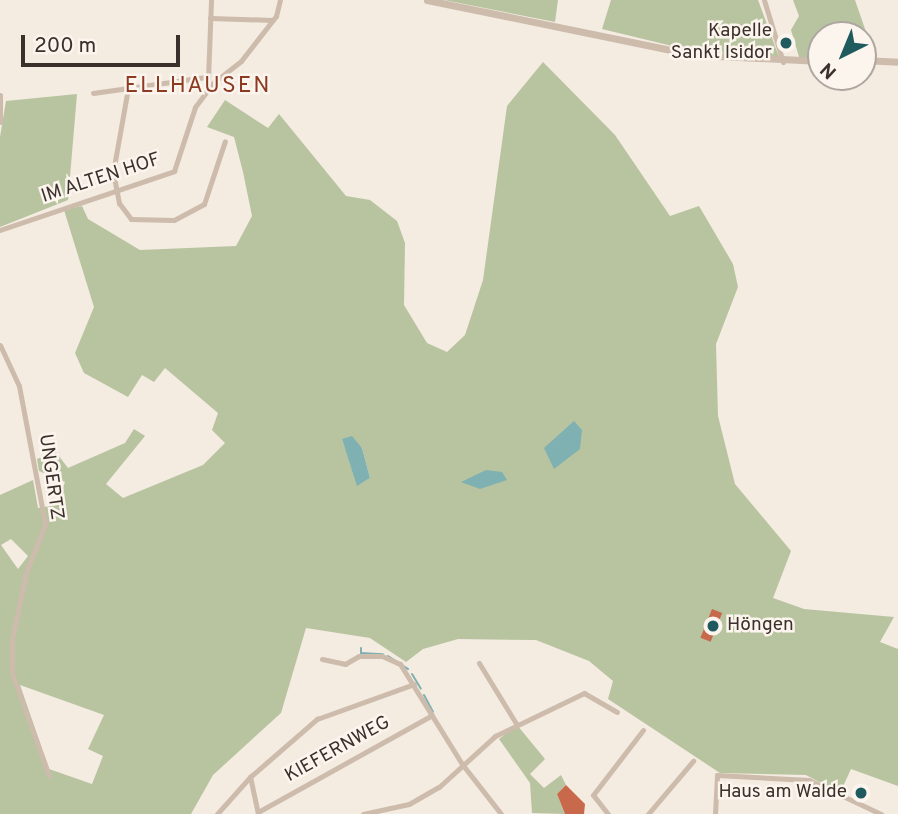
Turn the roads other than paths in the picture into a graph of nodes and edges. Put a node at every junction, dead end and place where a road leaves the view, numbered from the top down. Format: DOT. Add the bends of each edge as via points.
graph roads {
  1 [pos="211,0"];
  2 [pos="280,0"];
  3 [pos="427,0"];
  4 [pos="764,0"];
  5 [pos="210,18"];
  6 [pos="272,20"];
  7 [pos="807,61"];
  8 [pos="877,61"];
  9 [pos="783,62"];
  10 [pos="898,62"];
  11 [pos="206,77"];
  12 [pos="214,83"];
  13 [pos="128,88"];
  14 [pos="93,93"];
  15 [pos="0,96"];
  16 [pos="0,122"];
  17 [pos="225,141"];
  18 [pos="116,191"];
  19 [pos="0,230"];
  20 [pos="0,345"];
  21 [pos="359,646"];
  22 [pos="359,656"];
  23 [pos="322,659"];
  24 [pos="479,663"];
  25 [pos="414,684"];
  26 [pos="617,712"];
  27 [pos="432,715"];
  28 [pos="517,725"];
  29 [pos="643,730"];
  30 [pos="693,761"];
  31 [pos="462,764"];
  32 [pos="49,776"];
  33 [pos="250,777"];
  34 [pos="258,813"];
  35 [pos="217,814"];
  36 [pos="363,814"];
  37 [pos="501,814"];
  38 [pos="608,814"];
  39 [pos="648,814"];
  40 [pos="715,814"];
  41 [pos="881,814"];
  1 -- 5 [label="street"];
  2 -- 6 [label="street, IM ALTEN HOF"];
  3 -- 9 [label="street" via="696,55"];
  4 -- 9 [label="street"];
  5 -- 6 [label="street"];
  5 -- 11 [label="street"];
  6 -- 12 [label="street, IM ALTEN HOF" via="237,66"];
  7 -- 9 [label="street"];
  8 -- 10 [label="street"];
  11 -- 12 [label="street"];
  11 -- 13 [label="street"];
  12 -- 18 [label="street, IM ALTEN HOF" via="189,119 174,171"];
  13 -- 14 [label="street"];
  13 -- 18 [label="street" via="113,172"];
  15 -- 16 [label="street"];
  17 -- 18 [label="street" via="209,197 174,220 131,219"];
  18 -- 19 [label="street, IM ALTEN HOF"];
  20 -- 32 [label="street, UNGERTZ" via="19,386 45,524 26,573 12,639 12,673"];
  21 -- 22 [label="street"];
  22 -- 23 [label="street" via="345,664"];
  22 -- 25 [label="street" via="382,656 400,664"];
  24 -- 28 [label="street"];
  25 -- 27 [label="street"];
  25 -- 33 [label="street" via="317,719"];
  26 -- 28 [label="street" via="584,693"];
  27 -- 31 [label="street"];
  27 -- 34 [label="street, KIEFERNWEG"];
  28 -- 31 [label="street"];
  29 -- 38 [label="street" via="593,795"];
  30 -- 39 [label="street"];
  31 -- 36 [label="street" via="439,787 409,804"];
  31 -- 37 [label="street"];
  33 -- 34 [label="street"];
  33 -- 35 [label="street"];
  40 -- 41 [label="street" via="717,775 809,780"];
}
